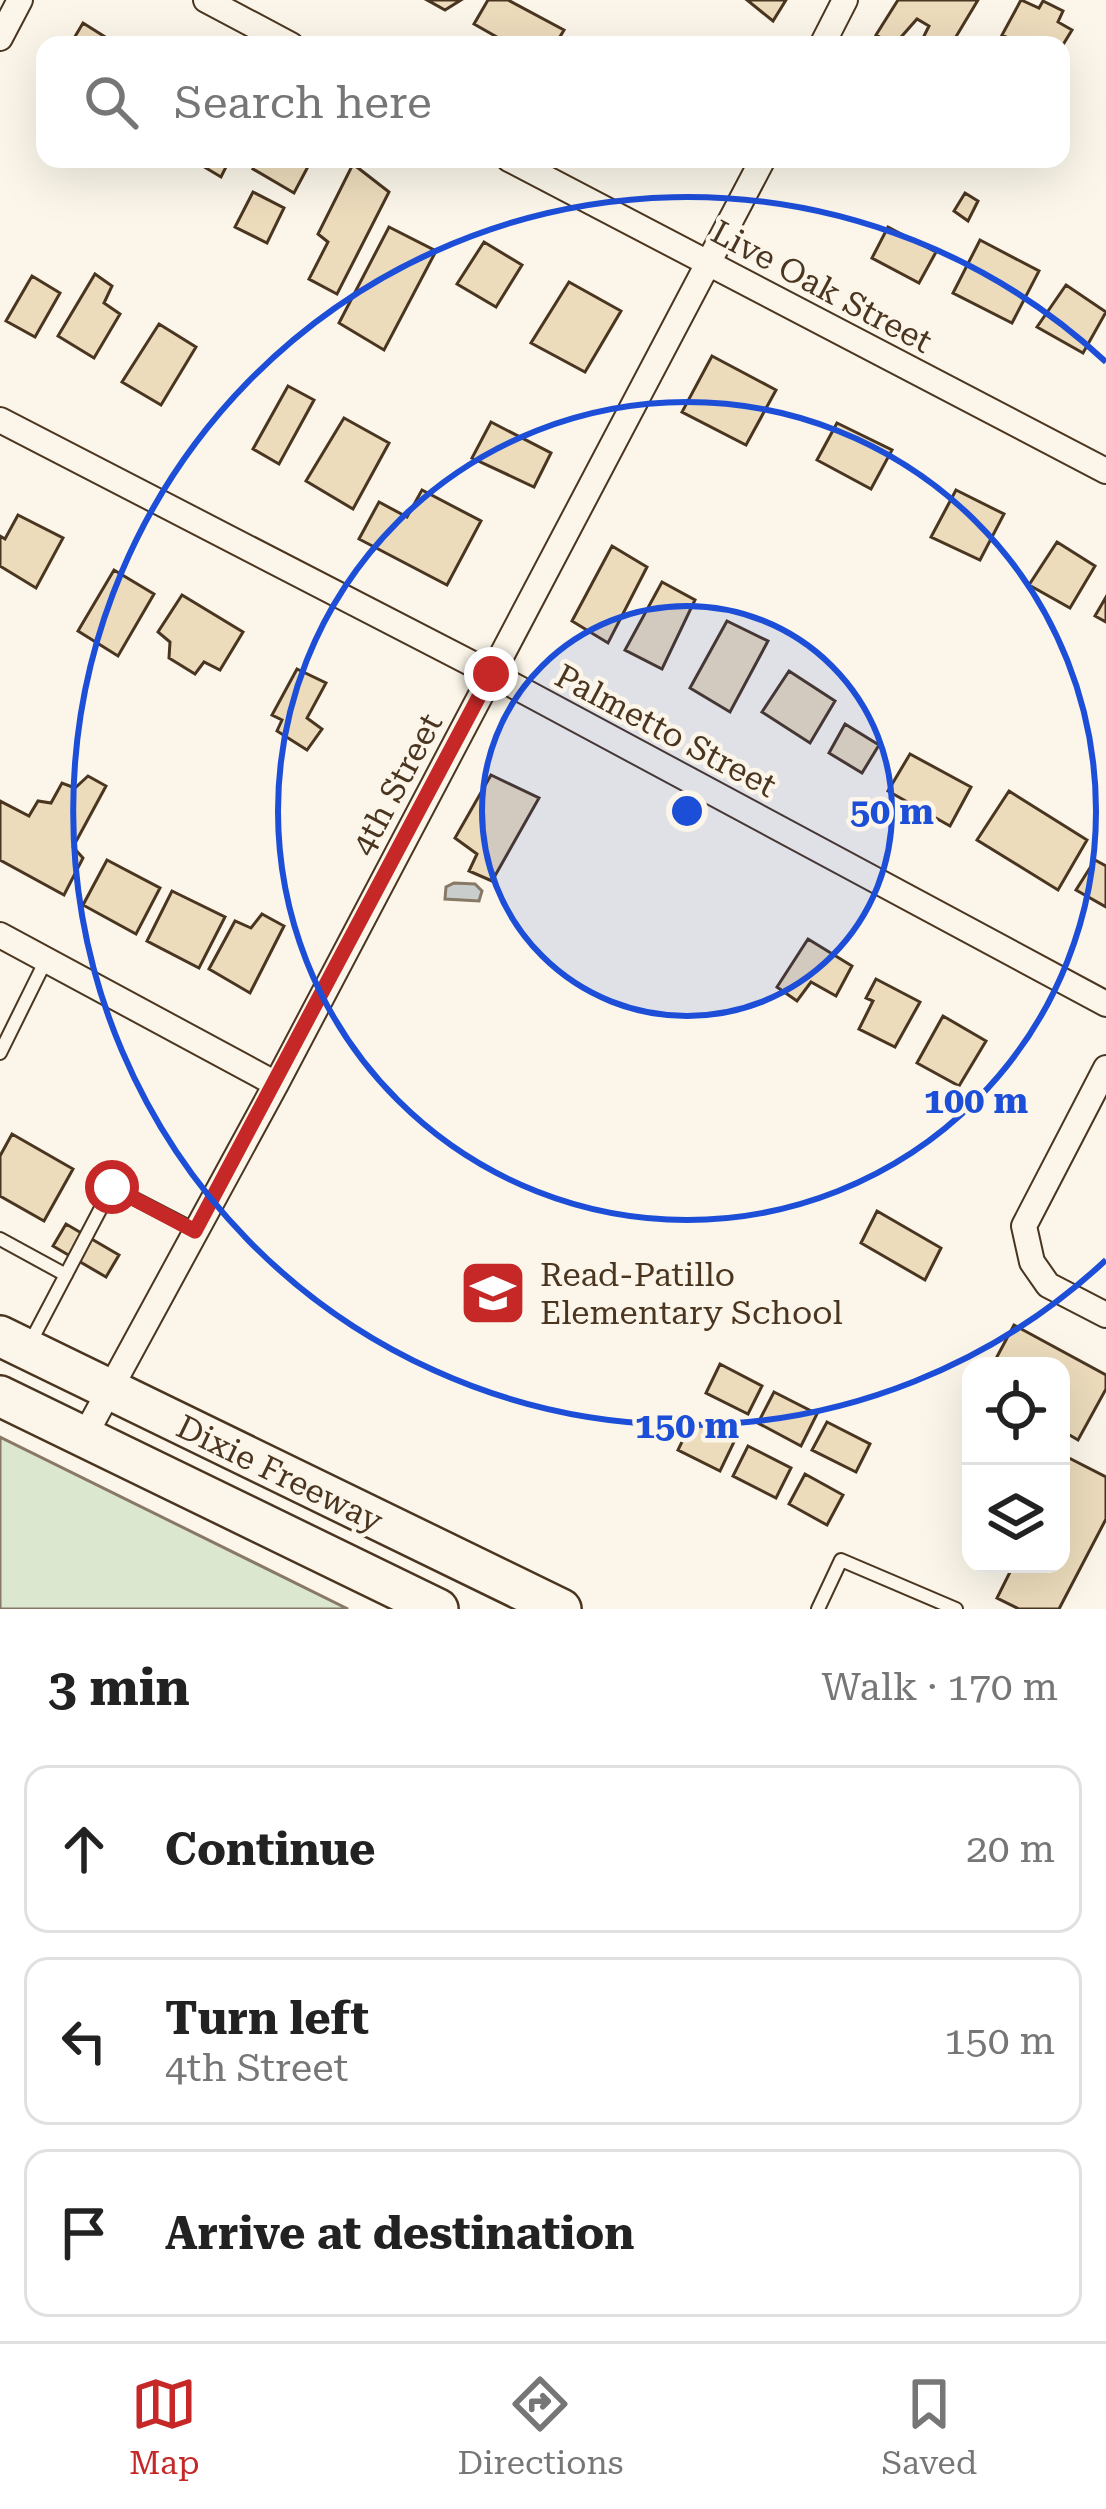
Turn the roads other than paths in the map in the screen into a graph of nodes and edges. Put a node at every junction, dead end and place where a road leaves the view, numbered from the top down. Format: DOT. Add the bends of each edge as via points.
graph roads {
  1 [pos="20,0"];
  2 [pos="206,0"];
  3 [pos="845,0"];
  4 [pos="274,36"];
  5 [pos="826,36"];
  6 [pos="0,38"];
  7 [pos="525,168"];
  8 [pos="758,168"];
  9 [pos="709,264"];
  10 [pos="0,420"];
  11 [pos="1106,471"];
  12 [pos="491,674"];
  13 [pos="0,935"];
  14 [pos="46,960"];
  15 [pos="1106,1004"];
  16 [pos="0,1053"];
  17 [pos="1106,1068"];
  18 [pos="276,1084"];
  19 [pos="195,1231"];
  20 [pos="0,1239"];
  21 [pos="66,1275"];
  22 [pos="1106,1315"];
  23 [pos="14,1343"];
  24 [pos="106,1388"];
  25 [pos="0,1396"];
  26 [pos="84,1437"];
  27 [pos="439,1609"];
  28 [pos="561,1609"];
  29 [pos="818,1609"];
  30 [pos="956,1609"];
  1 -- 6 [label="street"];
  2 -- 4 [label="street"];
  3 -- 5 [label="street"];
  7 -- 9 [label="street, Live Oak Street"];
  8 -- 9 [label="street, 4th Street"];
  9 -- 11 [label="street, Live Oak Street"];
  9 -- 12 [label="street, 4th Street"];
  10 -- 12 [label="street, Palmetto Street"];
  12 -- 15 [label="street, Palmetto Street"];
  12 -- 18 [label="street, 4th Street"];
  13 -- 14 [label="street"];
  14 -- 16 [label="lane"];
  14 -- 18 [label="street"];
  17 -- 22 [label="street" via="1024,1226 1032,1262 1048,1285"];
  18 -- 19 [label="street, 4th Street"];
  19 -- 21 [label="lane" via="112,1187"];
  19 -- 24 [label="street, 4th Street"];
  20 -- 21 [label="lane"];
  21 -- 23 [label="lane"];
  23 -- 24 [label="main road, Dixie Freeway"];
  24 -- 26 [label="street, 4th Street"];
  24 -- 28 [label="main road, Dixie Freeway"];
  25 -- 26 [label="main road, Dixie Freeway"];
  26 -- 27 [label="main road, Dixie Freeway"];
  29 -- 30 [label="lane" via="841,1560"];
}
